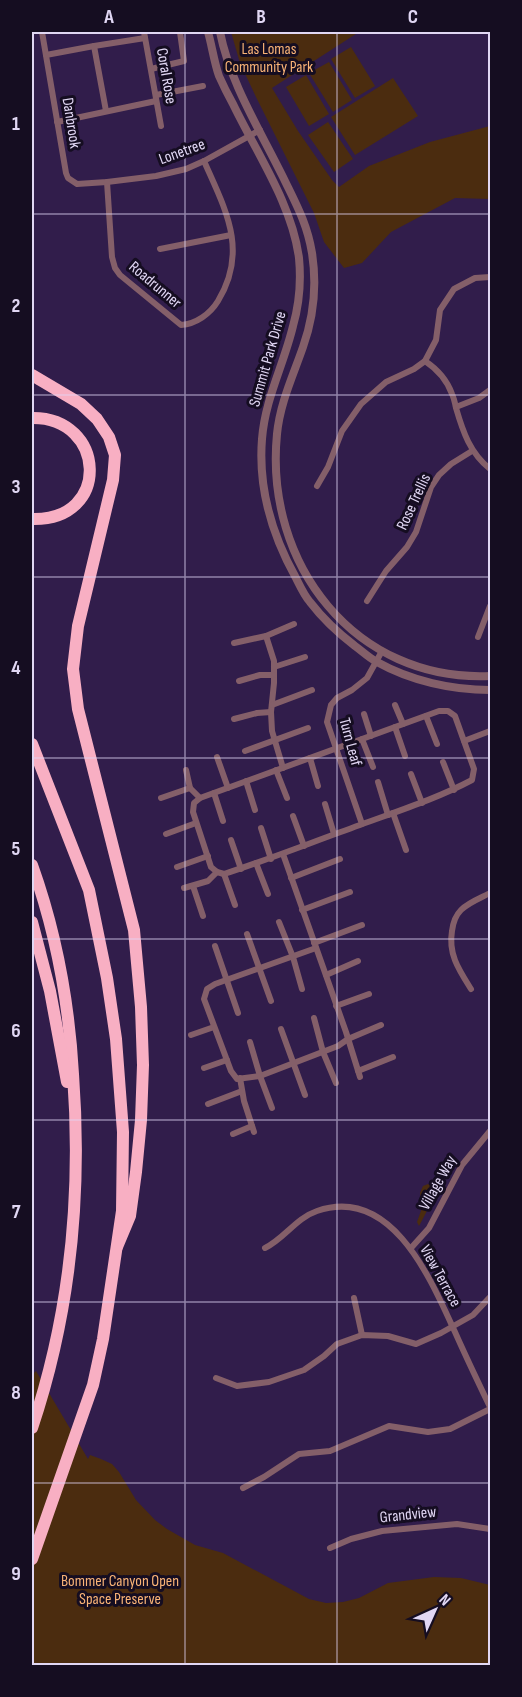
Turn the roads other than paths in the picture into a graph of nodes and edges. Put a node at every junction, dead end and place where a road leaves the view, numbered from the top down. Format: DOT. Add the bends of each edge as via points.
graph roads {
  1 [pos="42,32"];
  2 [pos="180,32"];
  3 [pos="208,32"];
  4 [pos="220,32"];
  5 [pos="144,35"];
  6 [pos="94,46"];
  7 [pos="45,55"];
  8 [pos="151,69"];
  9 [pos="203,86"];
  10 [pos="156,98"];
  11 [pos="106,111"];
  12 [pos="57,122"];
  13 [pos="161,126"];
  14 [pos="260,130"];
  15 [pos="248,136"];
  16 [pos="204,161"];
  17 [pos="107,182"];
  18 [pos="231,234"];
  19 [pos="160,249"];
  20 [pos="490,277"];
  21 [pos="425,361"];
  22 [pos="32,375"];
  23 [pos="490,390"];
  24 [pos="456,407"];
  25 [pos="32,418"];
  26 [pos="472,451"];
  27 [pos="490,469"];
  28 [pos="317,486"];
  29 [pos="32,519"];
  30 [pos="367,601"];
  31 [pos="490,606"];
  32 [pos="294,624"];
  33 [pos="266,636"];
  34 [pos="478,637"];
  35 [pos="234,643"];
  36 [pos="382,651"];
  37 [pos="305,657"];
  38 [pos="376,662"];
  39 [pos="274,667"];
  40 [pos="274,675"];
  41 [pos="490,676"];
  42 [pos="239,681"];
  43 [pos="312,690"];
  44 [pos="490,690"];
  45 [pos="396,705"];
  46 [pos="272,708"];
  47 [pos="364,714"];
  48 [pos="426,716"];
  49 [pos="234,719"];
  50 [pos="403,724"];
  51 [pos="395,727"];
  52 [pos="308,728"];
  53 [pos="490,730"];
  54 [pos="371,736"];
  55 [pos="362,739"];
  56 [pos="275,740"];
  57 [pos="464,741"];
  58 [pos="32,744"];
  59 [pos="437,744"];
  60 [pos="335,748"];
  61 [pos="245,751"];
  62 [pos="405,756"];
  63 [pos="217,757"];
  64 [pos="310,758"];
  65 [pos="443,762"];
  66 [pos="373,767"];
  67 [pos="280,769"];
  68 [pos="186,770"];
  69 [pos="411,774"];
  70 [pos="246,781"];
  71 [pos="378,782"];
  72 [pos="318,786"];
  73 [pos="190,788"];
  74 [pos="228,788"];
  75 [pos="454,790"];
  76 [pos="214,793"];
  77 [pos="161,798"];
  78 [pos="200,798"];
  79 [pos="286,798"];
  80 [pos="422,803"];
  81 [pos="325,804"];
  82 [pos="255,810"];
  83 [pos="391,814"];
  84 [pos="293,816"];
  85 [pos="223,821"];
  86 [pos="196,823"];
  87 [pos="362,824"];
  88 [pos="261,828"];
  89 [pos="166,834"];
  90 [pos="334,834"];
  91 [pos="231,840"];
  92 [pos="304,846"];
  93 [pos="406,850"];
  94 [pos="283,854"];
  95 [pos="208,856"];
  96 [pos="271,858"];
  97 [pos="340,859"];
  98 [pos="256,863"];
  99 [pos="32,865"];
  100 [pos="177,867"];
  101 [pos="241,869"];
  102 [pos="217,872"];
  103 [pos="224,874"];
  104 [pos="291,878"];
  105 [pos="193,886"];
  106 [pos="184,888"];
  107 [pos="350,892"];
  108 [pos="490,893"];
  109 [pos="268,894"];
  110 [pos="235,905"];
  111 [pos="302,910"];
  112 [pos="203,916"];
  113 [pos="32,922"];
  114 [pos="279,922"];
  115 [pos="362,925"];
  116 [pos="247,934"];
  117 [pos="315,945"];
  118 [pos="215,946"];
  119 [pos="293,957"];
  120 [pos="358,961"];
  121 [pos="259,968"];
  122 [pos="326,975"];
  123 [pos="227,980"];
  124 [pos="471,988"];
  125 [pos="302,989"];
  126 [pos="369,994"];
  127 [pos="271,1001"];
  128 [pos="336,1006"];
  129 [pos="238,1013"];
  130 [pos="314,1018"];
  131 [pos="381,1025"];
  132 [pos="214,1027"];
  133 [pos="281,1029"];
  134 [pos="191,1035"];
  135 [pos="348,1038"];
  136 [pos="250,1042"];
  137 [pos="323,1052"];
  138 [pos="393,1057"];
  139 [pos="227,1060"];
  140 [pos="292,1063"];
  141 [pos="204,1068"];
  142 [pos="260,1076"];
  143 [pos="239,1078"];
  144 [pos="336,1083"];
  145 [pos="242,1091"];
  146 [pos="305,1095"];
  147 [pos="208,1104"];
  148 [pos="76,1108"];
  149 [pos="272,1108"];
  150 [pos="490,1131"];
  151 [pos="233,1134"];
  152 [pos="117,1247"];
  153 [pos="265,1248"];
  154 [pos="411,1248"];
  155 [pos="490,1297"];
  156 [pos="354,1298"];
  157 [pos="452,1326"];
  158 [pos="362,1335"];
  159 [pos="216,1378"];
  160 [pos="490,1408"];
  161 [pos="32,1428"];
  162 [pos="243,1488"];
  163 [pos="490,1529"];
  164 [pos="330,1548"];
  165 [pos="33,1554"];
  1 -- 7 [label="street, Danbrook"];
  2 -- 8 [label="street" via="184,61"];
  3 -- 15 [label="street, Summit Park Drive" via="219,76"];
  4 -- 14 [label="street, Summit Park Drive" via="232,72"];
  5 -- 6 [label="street"];
  5 -- 8 [label="street, Coral Rose"];
  6 -- 7 [label="street"];
  6 -- 11 [label="street"];
  7 -- 12 [label="street, Danbrook"];
  8 -- 10 [label="street, Coral Rose"];
  9 -- 10 [label="street"];
  10 -- 11 [label="street"];
  10 -- 13 [label="street, Coral Rose"];
  11 -- 12 [label="street"];
  12 -- 17 [label="street, Danbrook" via="68,178 77,184"];
  14 -- 15 [label="street, Lonetree"];
  14 -- 36 [label="street, Summit Park Drive" via="306,226 315,274 309,328 280,413 275,469 280,505 292,548 315,590 363,640"];
  15 -- 16 [label="street, Lonetree"];
  15 -- 38 [label="street, Summit Park Drive" via="290,220 299,258 294,325 270,396 262,439 263,486 272,527 308,600 341,635"];
  16 -- 17 [label="street, Lonetree" via="156,176"];
  16 -- 18 [label="street"];
  17 -- 18 [label="street, Roadrunner" via="115,268 181,325 193,324 215,306 233,266"];
  18 -- 19 [label="street"];
  20 -- 21 [label="street" via="475,278 454,290 440,310 436,340"];
  21 -- 24 [label="street" via="445,380"];
  21 -- 28 [label="street" via="386,382 361,404 342,431"];
  22 -- 152 [label="highway" via="81,404 97,419 115,455 113,480 78,626 73,669 78,709 134,930 141,1007 143,1065 136,1172 130,1216"];
  23 -- 24 [label="street"];
  24 -- 26 [label="street"];
  25 -- 29 [label="highway" via="59,422 70,429 80,440 90,467 89,482 74,507 59,516"];
  26 -- 27 [label="street"];
  26 -- 30 [label="street, Rose Trellis" via="439,475 416,532"];
  31 -- 34 [label="street"];
  32 -- 33 [label="street"];
  33 -- 35 [label="street"];
  33 -- 39 [label="street"];
  36 -- 38 [label="street, Turn Leaf"];
  36 -- 41 [label="street, Summit Park Drive" via="439,672"];
  37 -- 39 [label="street"];
  38 -- 44 [label="street, Summit Park Drive" via="432,683"];
  38 -- 60 [label="street, Turn Leaf" via="367,678 331,705 327,722"];
  39 -- 40 [label="street"];
  40 -- 42 [label="street"];
  40 -- 46 [label="street"];
  43 -- 46 [label="street"];
  45 -- 50 [label="street"];
  46 -- 49 [label="street"];
  46 -- 56 [label="street"];
  47 -- 54 [label="street"];
  48 -- 50 [label="street"];
  48 -- 57 [label="street" via="448,711 455,716"];
  48 -- 59 [label="street"];
  50 -- 51 [label="street"];
  51 -- 54 [label="street"];
  51 -- 62 [label="street"];
  52 -- 56 [label="street"];
  53 -- 57 [label="street"];
  54 -- 55 [label="street"];
  55 -- 60 [label="street"];
  55 -- 66 [label="street"];
  56 -- 61 [label="street"];
  56 -- 67 [label="street"];
  57 -- 75 [label="street" via="474,769 472,780"];
  58 -- 152 [label="highway" via="90,890 107,978 123,1132 122,1211"];
  60 -- 64 [label="street"];
  60 -- 87 [label="street, Turn Leaf"];
  63 -- 74 [label="street"];
  64 -- 67 [label="street"];
  64 -- 72 [label="street"];
  65 -- 75 [label="street"];
  67 -- 70 [label="street"];
  67 -- 79 [label="street"];
  68 -- 73 [label="street"];
  69 -- 80 [label="street"];
  70 -- 74 [label="street"];
  70 -- 82 [label="street"];
  71 -- 83 [label="street"];
  73 -- 77 [label="street"];
  73 -- 78 [label="street"];
  74 -- 76 [label="street"];
  75 -- 80 [label="street"];
  76 -- 78 [label="street"];
  76 -- 85 [label="street"];
  78 -- 86 [label="street" via="194,803"];
  80 -- 83 [label="street"];
  81 -- 90 [label="street"];
  83 -- 87 [label="street"];
  83 -- 93 [label="street"];
  84 -- 92 [label="street"];
  86 -- 89 [label="street"];
  86 -- 95 [label="street"];
  87 -- 90 [label="street"];
  88 -- 96 [label="street"];
  90 -- 92 [label="street"];
  91 -- 101 [label="street"];
  92 -- 94 [label="street"];
  94 -- 96 [label="street"];
  94 -- 104 [label="street"];
  95 -- 100 [label="street"];
  95 -- 102 [label="street"];
  96 -- 98 [label="street"];
  97 -- 104 [label="street"];
  98 -- 101 [label="street"];
  98 -- 109 [label="street"];
  99 -- 148 [label="highway" via="65,1000"];
  101 -- 103 [label="street"];
  102 -- 103 [label="street"];
  102 -- 105 [label="street" via="208,881"];
  103 -- 110 [label="street"];
  104 -- 111 [label="street"];
  105 -- 106 [label="street"];
  105 -- 112 [label="street"];
  107 -- 111 [label="street"];
  108 -- 124 [label="street" via="464,908 453,923 452,952"];
  111 -- 117 [label="street"];
  113 -- 148 [label="highway"];
  114 -- 119 [label="street"];
  115 -- 117 [label="street"];
  116 -- 121 [label="street"];
  117 -- 119 [label="street"];
  117 -- 122 [label="street"];
  118 -- 123 [label="street"];
  119 -- 121 [label="street"];
  119 -- 125 [label="street"];
  120 -- 122 [label="street"];
  121 -- 123 [label="street"];
  121 -- 127 [label="street"];
  122 -- 128 [label="street"];
  123 -- 129 [label="street"];
  123 -- 132 [label="street" via="207,989 204,999"];
  126 -- 128 [label="street"];
  128 -- 135 [label="street"];
  130 -- 137 [label="street"];
  131 -- 135 [label="street"];
  132 -- 134 [label="street"];
  132 -- 139 [label="street"];
  133 -- 140 [label="street"];
  135 -- 137 [label="street"];
  135 -- 138 [label="street" via="359,1074"];
  136 -- 142 [label="street"];
  137 -- 140 [label="street"];
  137 -- 144 [label="street"];
  139 -- 141 [label="street"];
  139 -- 143 [label="street"];
  140 -- 142 [label="street"];
  140 -- 146 [label="street"];
  142 -- 143 [label="street"];
  142 -- 149 [label="street"];
  143 -- 145 [label="street"];
  145 -- 147 [label="street"];
  145 -- 151 [label="street" via="253,1129"];
  148 -- 161 [label="highway" via="76,1183 68,1275 49,1369"];
  150 -- 154 [label="street, Village Way" via="462,1165 429,1228"];
  152 -- 165 [label="highway" via="93,1385"];
  153 -- 154 [label="street, View Terrace" via="308,1215 335,1207 354,1208 372,1215"];
  154 -- 157 [label="street, View Terrace"];
  155 -- 157 [label="street" via="473,1315"];
  156 -- 158 [label="street"];
  157 -- 158 [label="street" via="416,1344 388,1336"];
  157 -- 160 [label="street, View Terrace"];
  158 -- 159 [label="street" via="337,1344 304,1370 269,1382 237,1386"];
  160 -- 162 [label="street" via="450,1429 428,1432 389,1426 330,1451 299,1454"];
  163 -- 164 [label="street, Grandview" via="457,1524 382,1531"];
}
